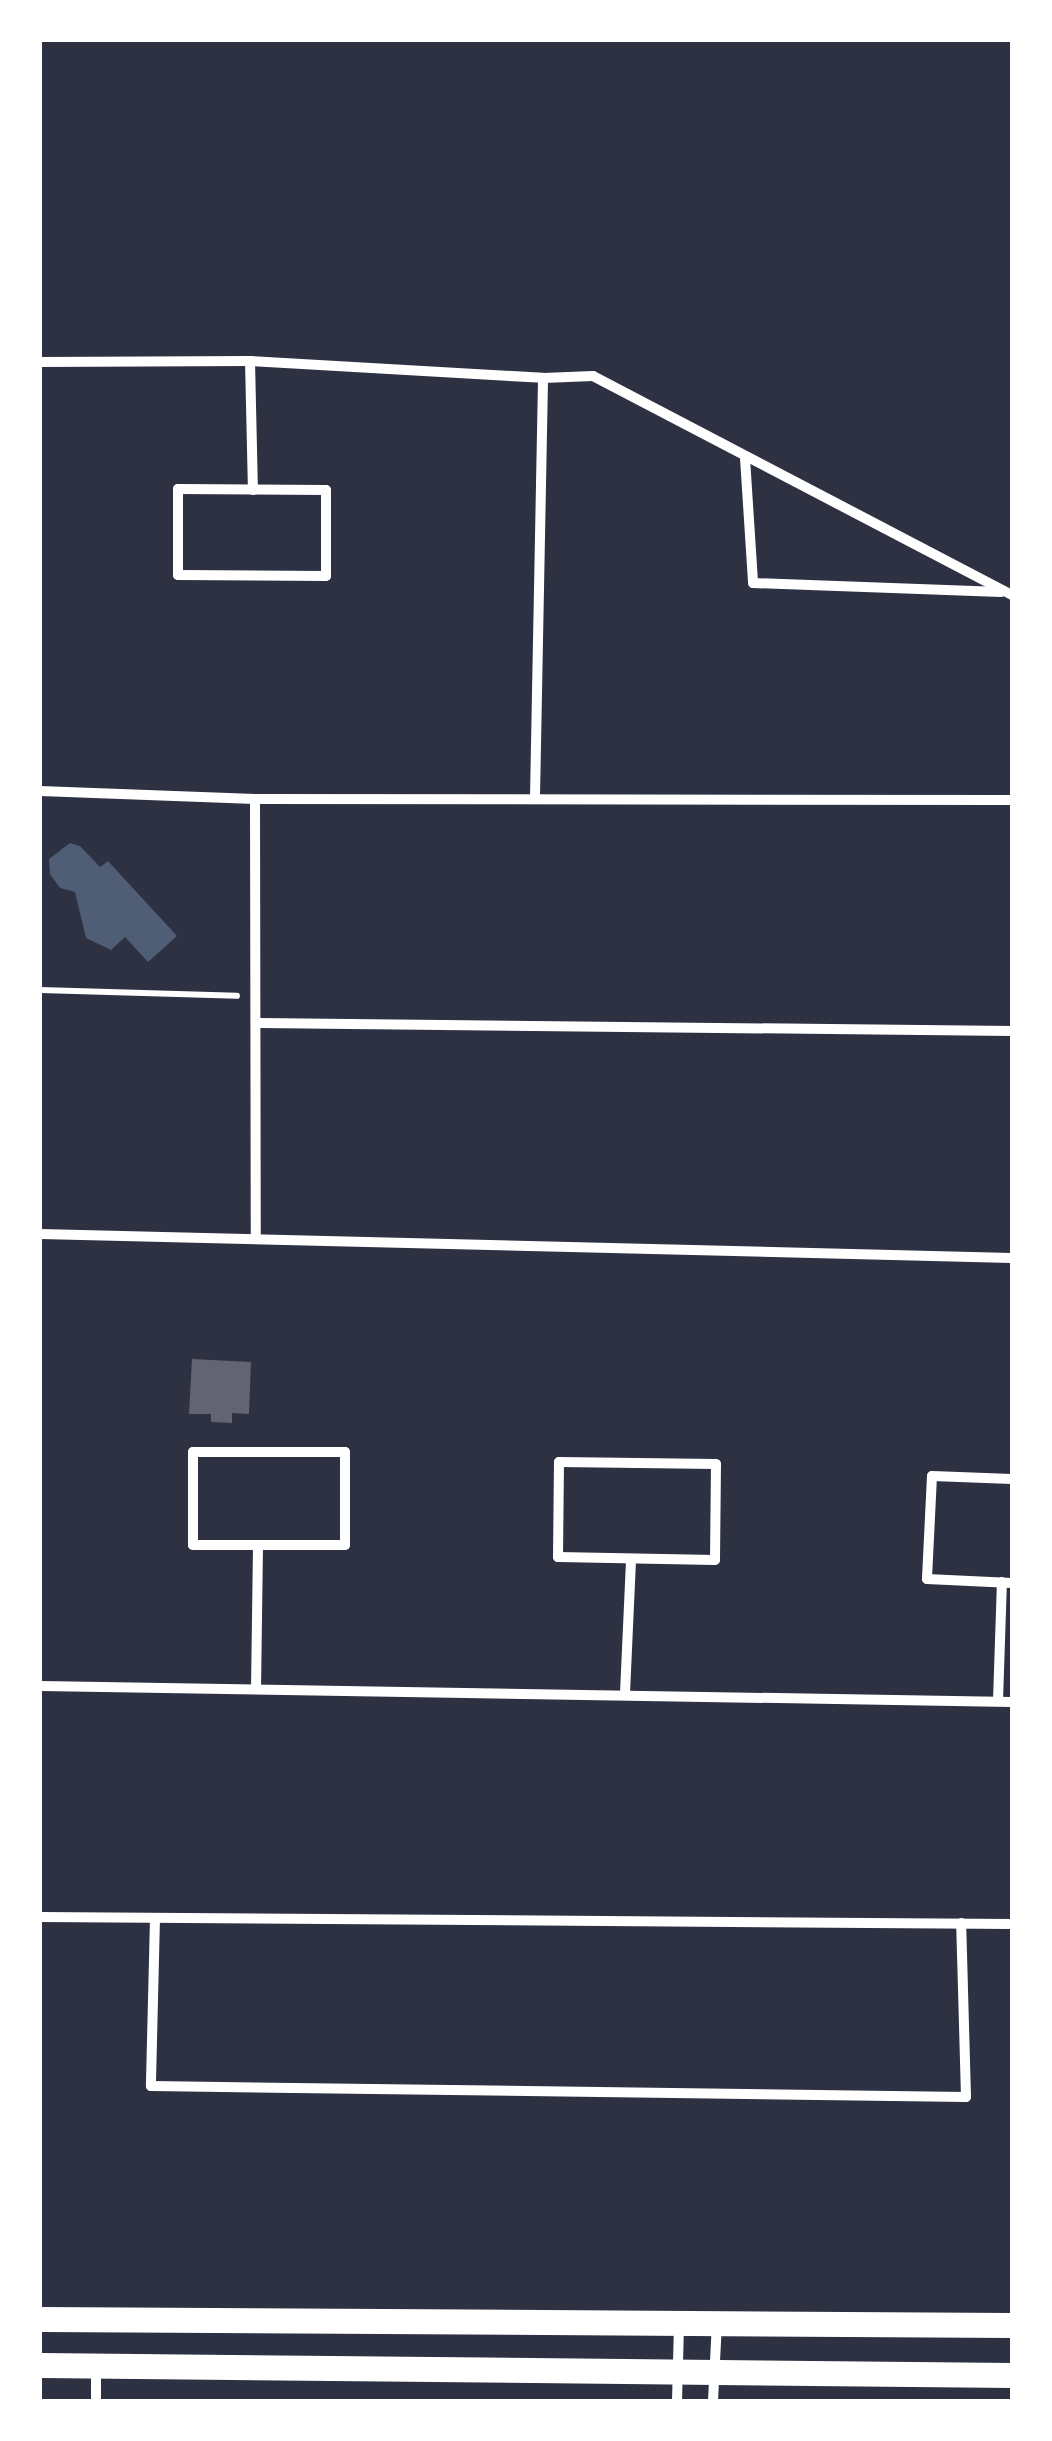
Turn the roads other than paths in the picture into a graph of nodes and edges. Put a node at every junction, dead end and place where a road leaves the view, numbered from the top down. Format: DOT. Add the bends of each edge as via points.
graph roads {
  1 [pos="250,361"];
  2 [pos="40,362"];
  3 [pos="543,378"];
  4 [pos="745,458"];
  5 [pos="253,490"];
  6 [pos="1009,594"];
  7 [pos="40,791"];
  8 [pos="535,797"];
  9 [pos="255,799"];
  10 [pos="1012,800"];
  11 [pos="259,1023"];
  12 [pos="1012,1032"];
  13 [pos="40,1234"];
  14 [pos="256,1239"];
  15 [pos="1012,1258"];
  16 [pos="1012,1479"];
  17 [pos="258,1546"];
  18 [pos="631,1559"];
  19 [pos="1007,1582"];
  20 [pos="40,1686"];
  21 [pos="256,1690"];
  22 [pos="625,1693"];
  23 [pos="998,1701"];
  24 [pos="1012,1702"];
  25 [pos="40,1917"];
  26 [pos="156,1918"];
  27 [pos="961,1923"];
  28 [pos="1012,1924"];
  29 [pos="40,2320"];
  30 [pos="718,2321"];
  31 [pos="680,2324"];
  32 [pos="1012,2324"];
  33 [pos="40,2365"];
  34 [pos="96,2365"];
  35 [pos="678,2370"];
  36 [pos="714,2371"];
  37 [pos="1012,2375"];
  38 [pos="96,2401"];
  39 [pos="678,2401"];
  40 [pos="713,2401"];
  1 -- 2 [label="street"];
  1 -- 3 [label="street"];
  1 -- 5 [label="street"];
  3 -- 4 [label="street" via="593,376"];
  3 -- 8 [label="street"];
  4 -- 6 [label="street"];
  4 -- 6 [label="street" via="753,583"];
  5 -- 5 [label="street" via="326,490 326,576 178,575 178,489"];
  7 -- 9 [label="street"];
  8 -- 9 [label="street"];
  8 -- 10 [label="street"];
  9 -- 11 [label="street"];
  11 -- 12 [label="street"];
  11 -- 14 [label="street"];
  13 -- 14 [label="street"];
  14 -- 15 [label="street"];
  16 -- 19 [label="street" via="932,1476 928,1579"];
  17 -- 17 [label="street" via="345,1546 345,1452 193,1452 193,1546"];
  17 -- 21 [label="street"];
  18 -- 18 [label="street" via="715,1560 716,1464 560,1462 558,1557"];
  18 -- 22 [label="street"];
  19 -- 23 [label="street"];
  20 -- 21 [label="street"];
  21 -- 22 [label="street"];
  22 -- 23 [label="street"];
  23 -- 24 [label="street"];
  25 -- 26 [label="street"];
  26 -- 27 [label="street"];
  26 -- 27 [label="street" via="152,2086 966,2097"];
  27 -- 28 [label="street"];
  29 -- 31 [label="highway"];
  30 -- 31 [label="highway"];
  30 -- 32 [label="highway"];
  30 -- 36 [label="street"];
  31 -- 35 [label="street"];
  33 -- 34 [label="highway"];
  34 -- 35 [label="highway"];
  34 -- 38 [label="street"];
  35 -- 36 [label="highway"];
  35 -- 39 [label="street"];
  36 -- 37 [label="highway"];
  36 -- 40 [label="street"];
}
